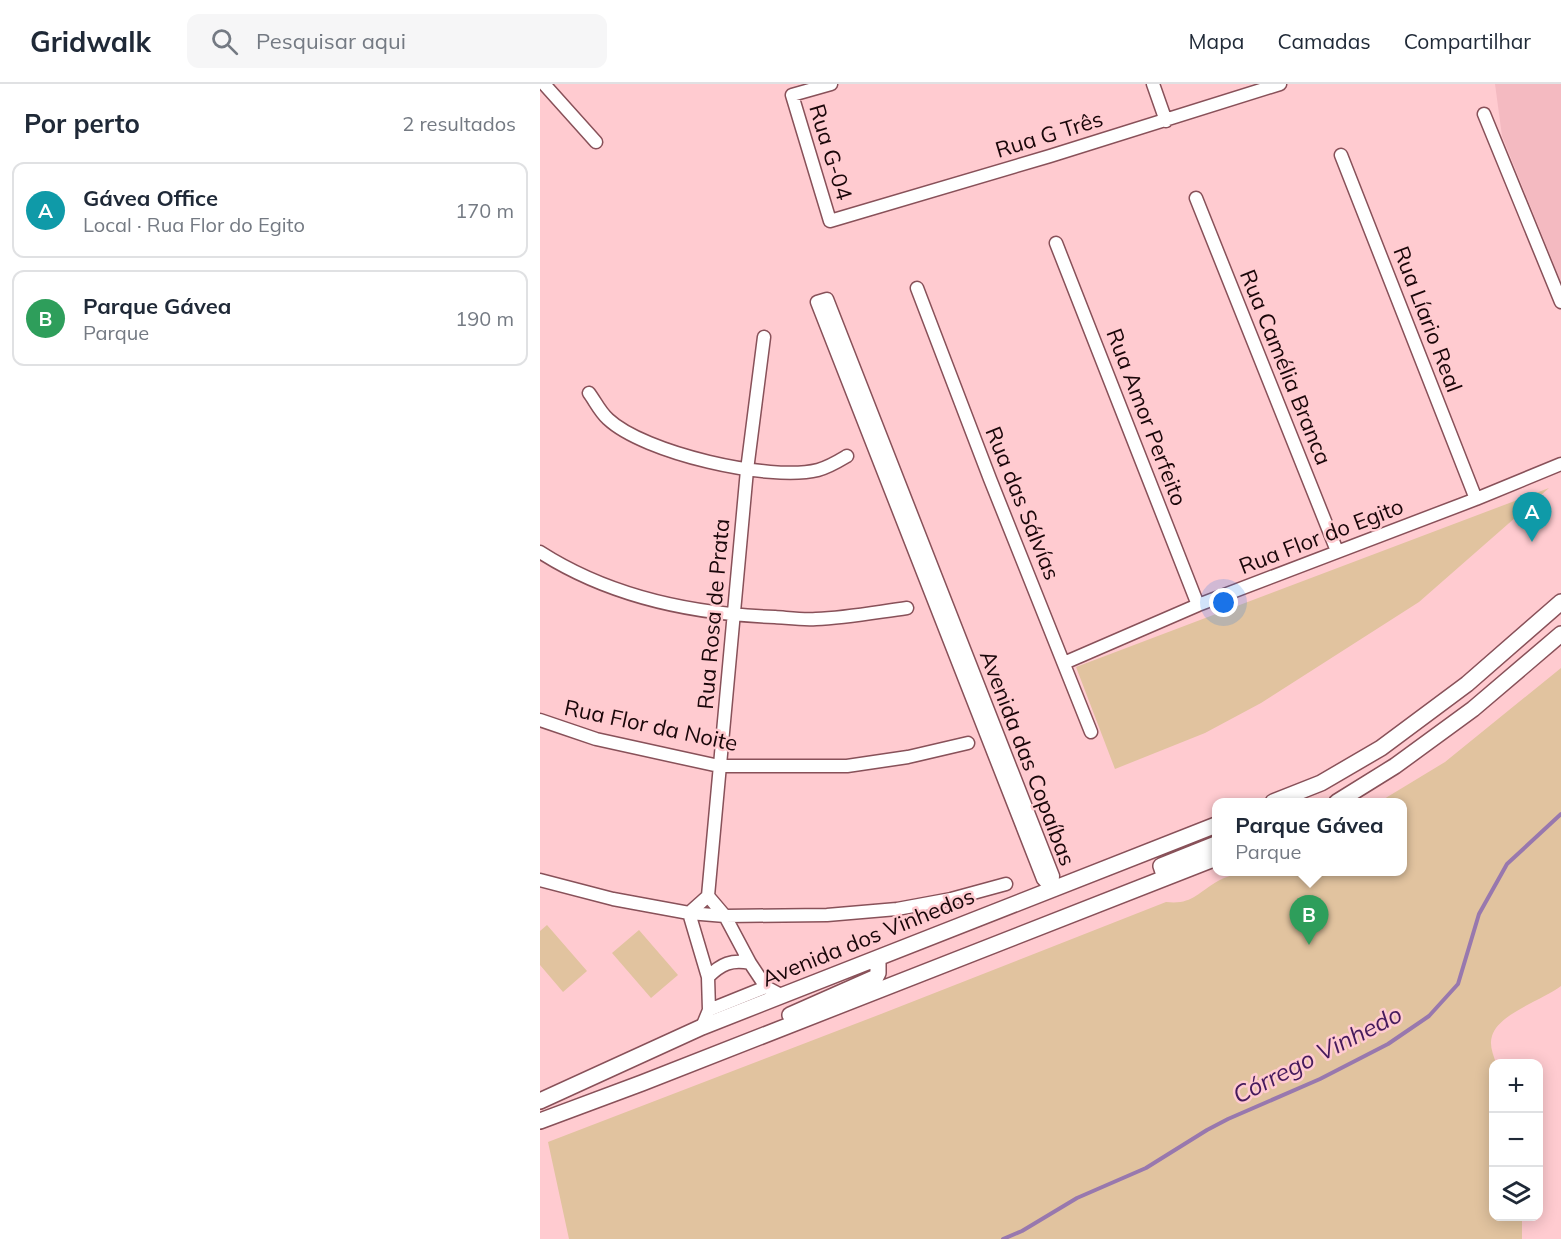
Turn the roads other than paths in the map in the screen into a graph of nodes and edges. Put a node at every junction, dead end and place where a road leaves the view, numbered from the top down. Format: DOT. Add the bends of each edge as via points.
graph roads {
  1 [pos="544,84"];
  2 [pos="831,84"];
  3 [pos="1152,84"];
  4 [pos="1280,84"];
  5 [pos="1484,114"];
  6 [pos="1166,120"];
  7 [pos="596,142"];
  8 [pos="1341,155"];
  9 [pos="1196,198"];
  10 [pos="830,221"];
  11 [pos="1056,243"];
  12 [pos="917,288"];
  13 [pos="1561,302"];
  14 [pos="764,337"];
  15 [pos="589,393"];
  16 [pos="847,456"];
  17 [pos="1561,464"];
  18 [pos="747,470"];
  19 [pos="1476,499"];
  20 [pos="1337,551"];
  21 [pos="540,552"];
  22 [pos="1561,602"];
  23 [pos="1198,605"];
  24 [pos="907,608"];
  25 [pos="734,616"];
  26 [pos="1561,634"];
  27 [pos="1064,663"];
  28 [pos="540,720"];
  29 [pos="1091,732"];
  30 [pos="968,743"];
  31 [pos="719,766"];
  32 [pos="1321,783"];
  33 [pos="1283,798"];
  34 [pos="1297,798"];
  35 [pos="1343,798"];
  36 [pos="1212,827"];
  37 [pos="1212,846"];
  38 [pos="1212,860"];
  39 [pos="1165,878"];
  40 [pos="540,880"];
  41 [pos="1006,884"];
  42 [pos="1052,889"];
  43 [pos="708,896"];
  44 [pos="689,913"];
  45 [pos="725,916"];
  46 [pos="878,958"];
  47 [pos="750,963"];
  48 [pos="708,977"];
  49 [pos="766,987"];
  50 [pos="781,995"];
  51 [pos="709,1010"];
  52 [pos="702,1027"];
  53 [pos="702,1059"];
  54 [pos="540,1101"];
  55 [pos="540,1121"];
  1 -- 7 [label="street"];
  2 -- 10 [label="street, Rua G-04" via="792,95"];
  3 -- 6 [label="street"];
  4 -- 6 [label="street, Rua G Três"];
  5 -- 13 [label="street"];
  6 -- 10 [label="street, Rua G Três"];
  8 -- 19 [label="street, Rua Líario Real"];
  9 -- 20 [label="street, Rua Camélia Branca"];
  11 -- 23 [label="street, Rua Amor Perfeito"];
  12 -- 27 [label="street, Rua das Sálvías"];
  14 -- 18 [label="street, Rua Rosa de Prata"];
  15 -- 18 [label="street" via="607,419 647,442 671,452"];
  16 -- 18 [label="street" via="816,471"];
  17 -- 19 [label="street, Rua Flor do Egito"];
  18 -- 25 [label="street, Rua Rosa de Prata"];
  19 -- 20 [label="street, Rua Flor do Egito"];
  20 -- 23 [label="street, Rua Flor do Egito"];
  21 -- 25 [label="street" via="567,569 626,593"];
  22 -- 32 [label="main road" via="1467,684 1381,748"];
  23 -- 27 [label="street, Rua Flor do Egito"];
  24 -- 25 [label="street" via="816,619"];
  25 -- 31 [label="street, Rua Rosa de Prata"];
  26 -- 35 [label="main road" via="1473,709"];
  27 -- 29 [label="street, Rua das Sálvías"];
  28 -- 31 [label="street, Rua Flor da Noite" via="596,739"];
  30 -- 31 [label="street, Rua Flor da Noite" via="847,766"];
  31 -- 43 [label="street, Rua Rosa de Prata"];
  32 -- 33 [label="main road"];
  32 -- 34 [label="main road"];
  36 -- 42 [label="main road, Avenida dos Vinhedos"];
  37 -- 39 [label="main road" via="1161,867"];
  38 -- 39 [label="main road"];
  39 -- 53 [label="main road"];
  40 -- 44 [label="street"];
  41 -- 45 [label="street" via="897,909 827,915"];
  42 -- 42 [label="street, Avenida das Copaíbas" via="1053,876 827,299 817,303 1043,879"];
  42 -- 46 [label="main road, Avenida dos Vinhedos"];
  43 -- 44 [label="street"];
  43 -- 45 [label="street"];
  44 -- 45 [label="street"];
  44 -- 48 [label="street"];
  45 -- 47 [label="street"];
  46 -- 50 [label="main road, Avenida dos Vinhedos"];
  46 -- 53 [label="main road" via="876,977"];
  47 -- 48 [label="street" via="732,961"];
  47 -- 49 [label="street"];
  48 -- 51 [label="street"];
  49 -- 50 [label="street"];
  49 -- 51 [label="street"];
  50 -- 52 [label="main road, Avenida dos Vinhedos"];
  51 -- 52 [label="street"];
  52 -- 54 [label="main road, Avenida dos Vinhedos"];
  53 -- 55 [label="main road"];
}
